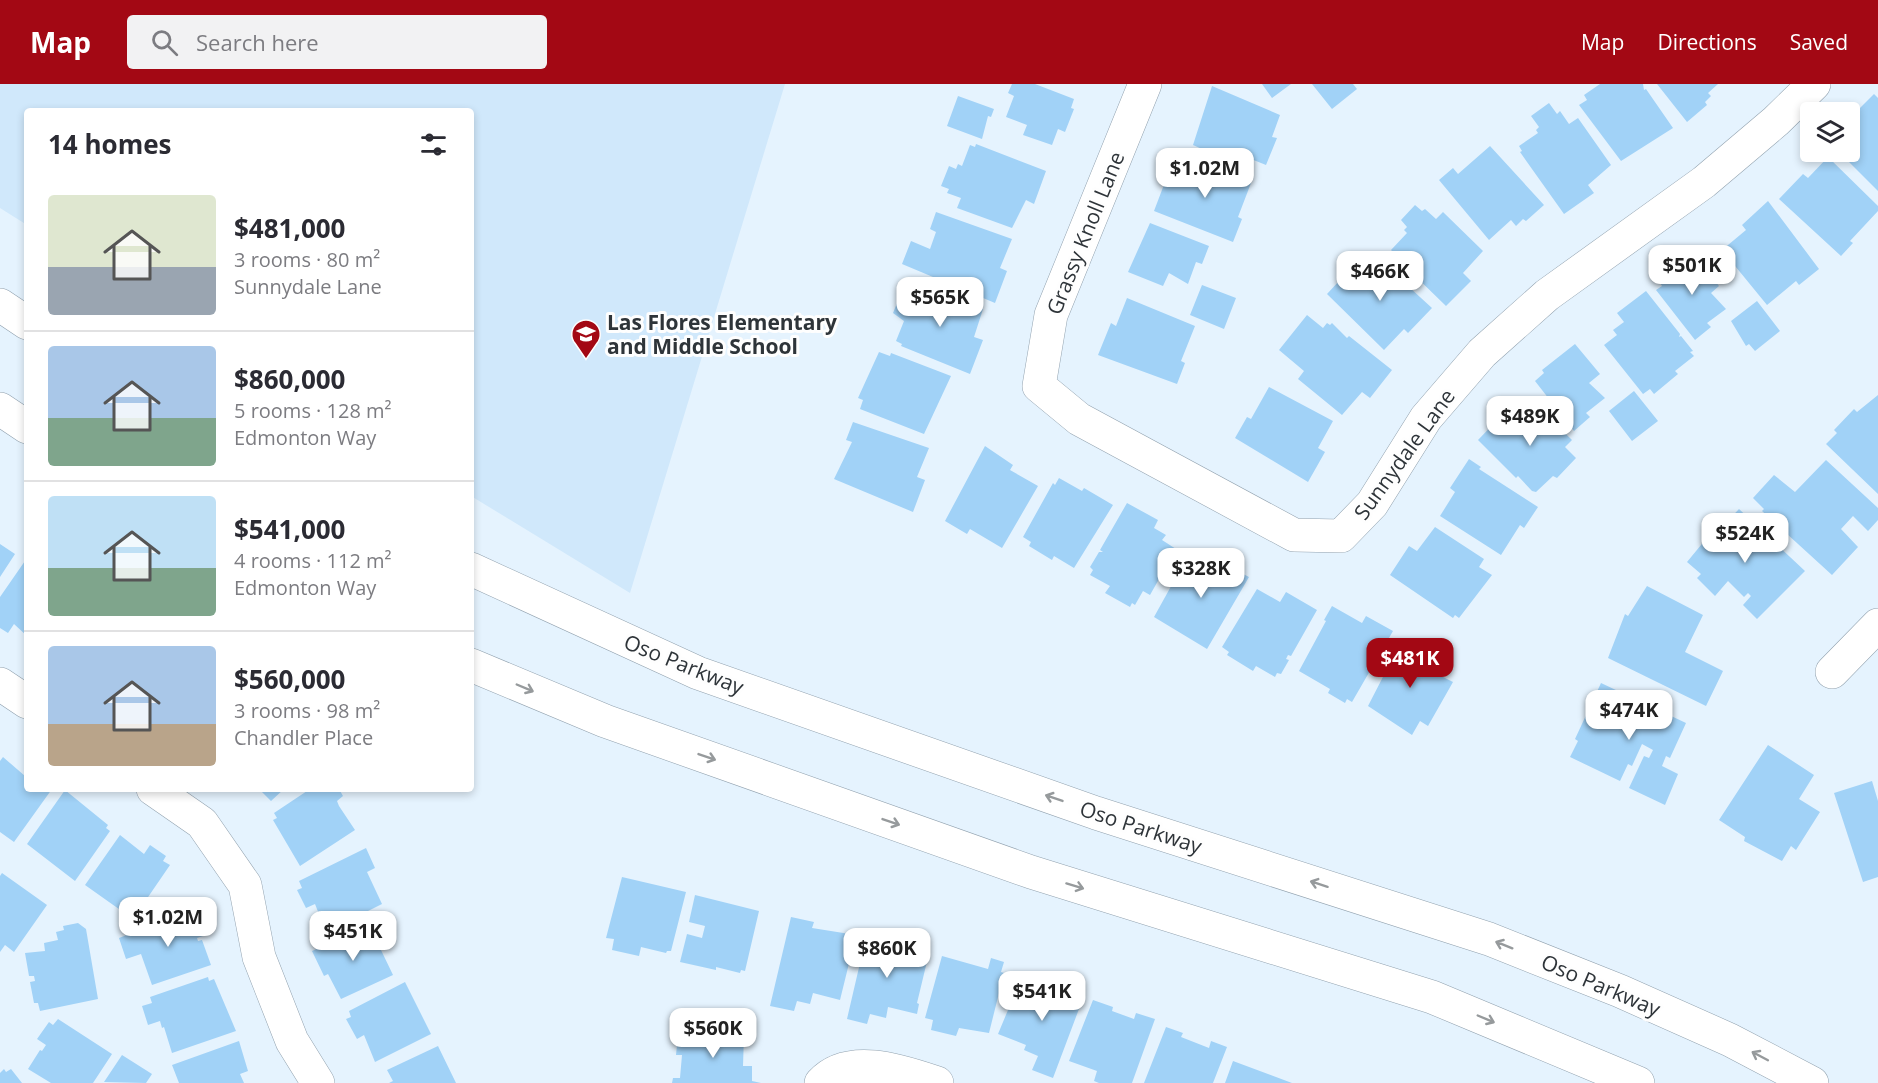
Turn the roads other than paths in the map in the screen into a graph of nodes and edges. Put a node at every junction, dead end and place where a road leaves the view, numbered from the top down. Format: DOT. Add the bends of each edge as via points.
graph roads {
  1 [pos="1145,84"];
  2 [pos="1814,84"];
  3 [pos="0,305"];
  4 [pos="24,320"];
  5 [pos="1039,386"];
  6 [pos="0,409"];
  7 [pos="24,425"];
  8 [pos="474,570"];
  9 [pos="1878,625"];
  10 [pos="474,666"];
  11 [pos="1832,672"];
  12 [pos="0,684"];
  13 [pos="24,700"];
  14 [pos="157,792"];
  15 [pos="824,1080"];
  16 [pos="318,1083"];
  17 [pos="937,1083"];
  18 [pos="1638,1083"];
  19 [pos="1812,1083"];
  1 -- 5 [label="main road, Grassy Knoll Lane" via="1050,315"];
  2 -- 5 [label="main road, Sunnydale Lane" via="1704,182 1547,295 1482,353 1426,418 1372,504 1341,536 1294,535 1079,419"];
  3 -- 4 [label="main road"];
  6 -- 7 [label="main road"];
  19 -- 8 [label="main road, Oso Parkway, one-way" via="1730,1040 1489,939 1096,813 698,673"];
  9 -- 11 [label="main road"];
  10 -- 18 [label="main road, one-way" via="605,722 1031,872 1432,997"];
  12 -- 13 [label="main road"];
  14 -- 16 [label="main road" via="202,823 246,885 259,957 292,1041"];
  15 -- 17 [label="main road" via="855,1066 900,1071"];
}
